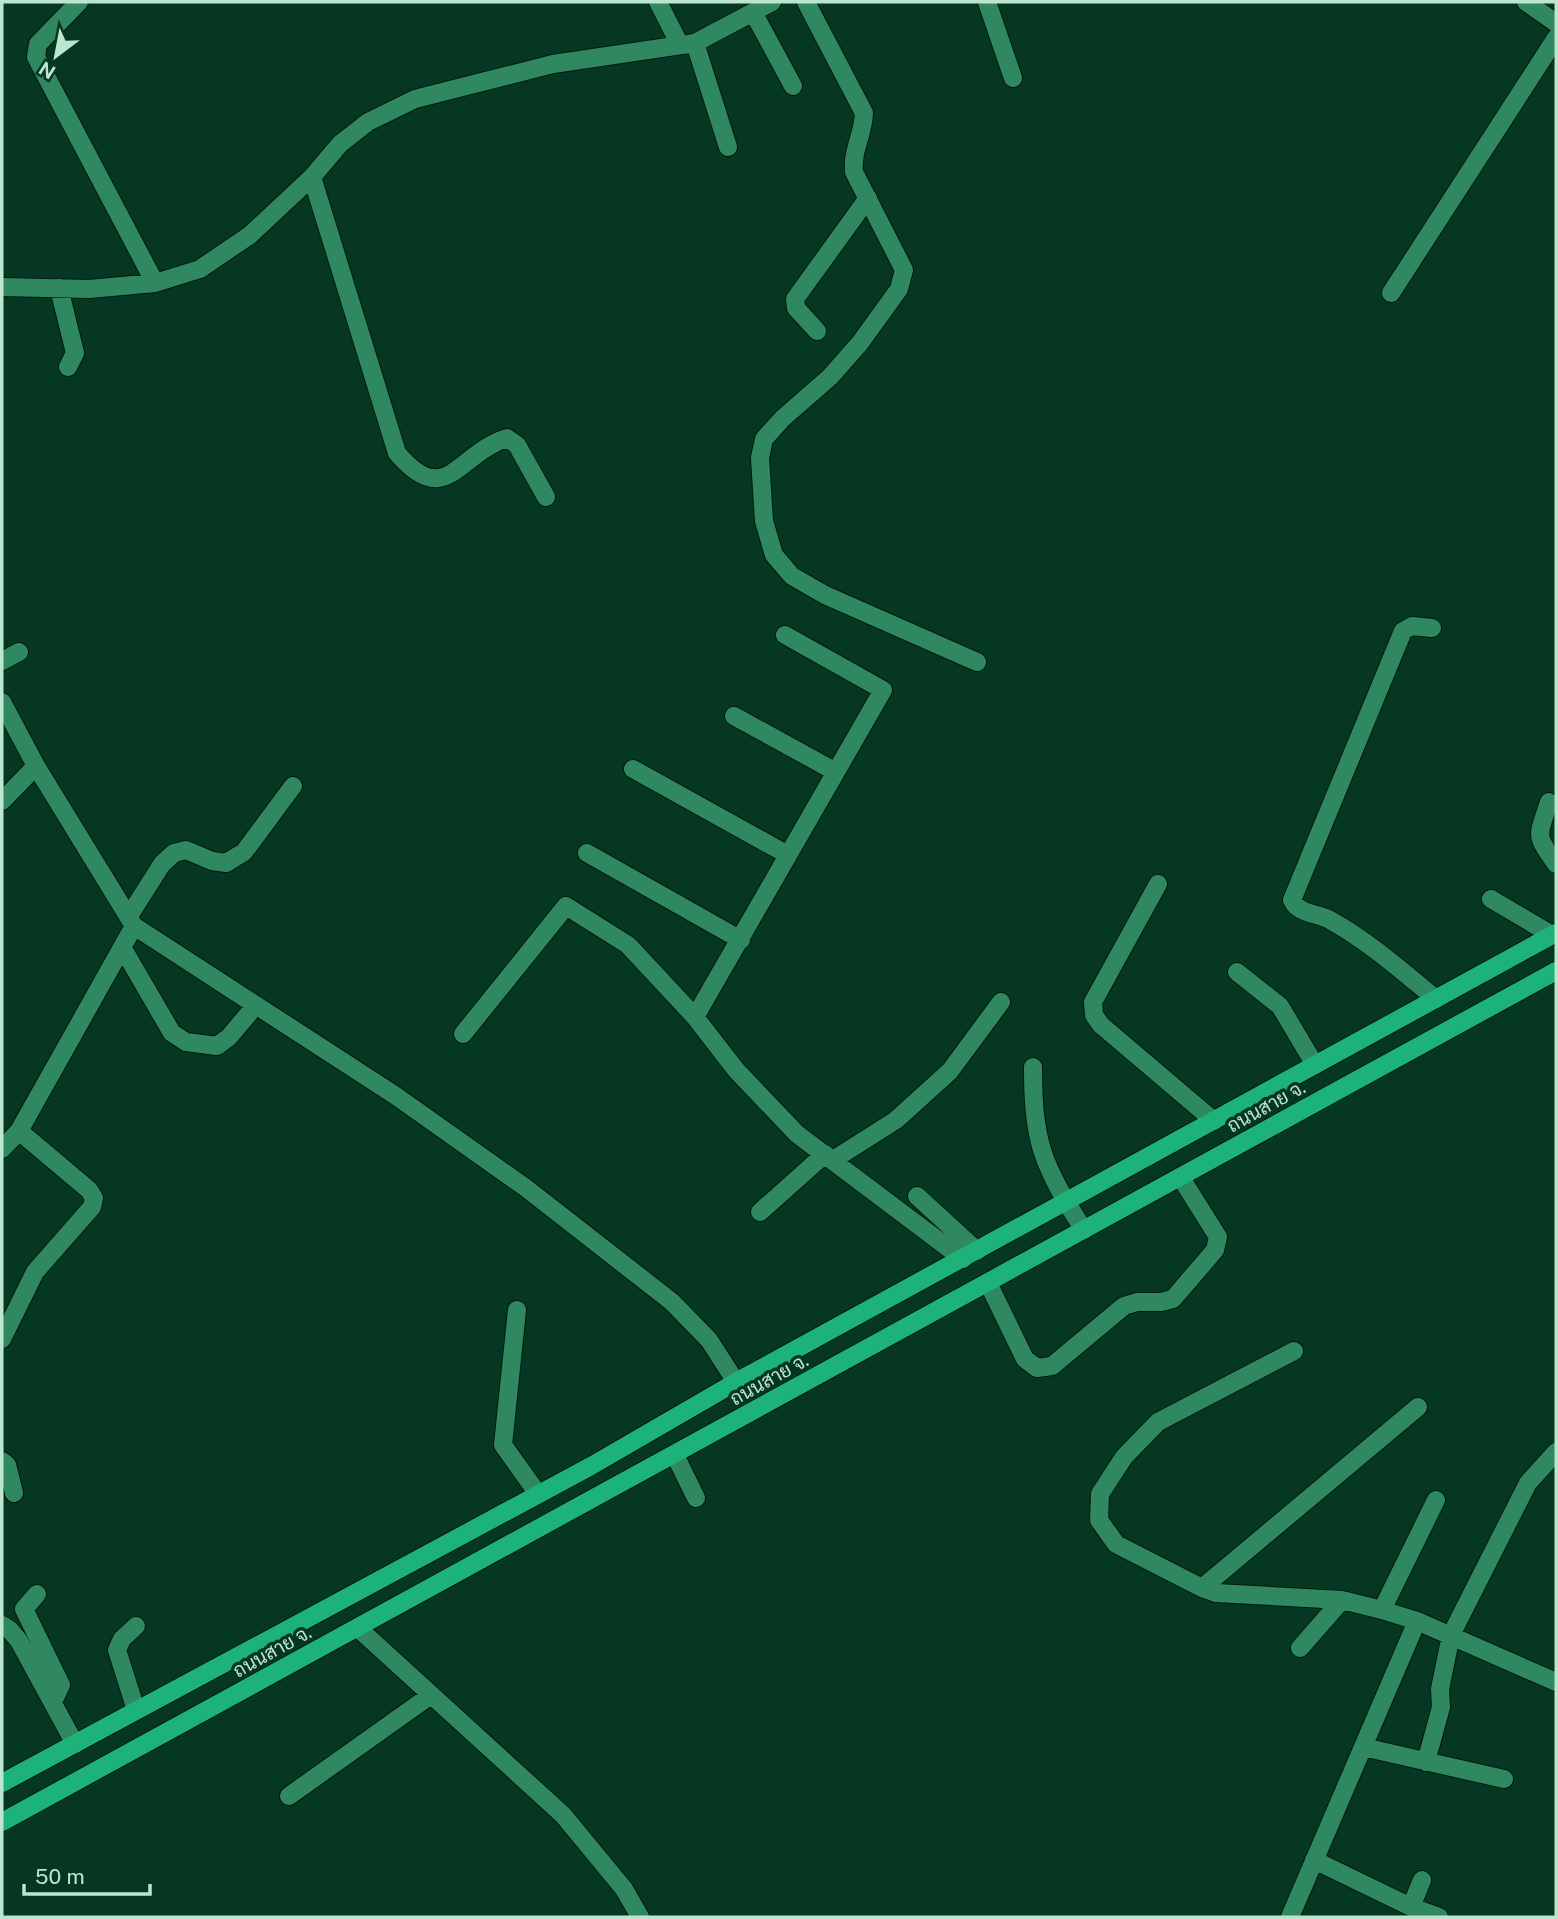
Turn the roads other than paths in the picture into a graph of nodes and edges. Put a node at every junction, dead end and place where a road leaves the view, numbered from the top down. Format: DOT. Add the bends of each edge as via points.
graph roads {
  1 [pos="79,2"];
  2 [pos="658,2"];
  3 [pos="772,2"];
  4 [pos="806,2"];
  5 [pos="987,2"];
  6 [pos="1525,2"];
  7 [pos="753,12"];
  8 [pos="1556,23"];
  9 [pos="1556,38"];
  10 [pos="687,44"];
  11 [pos="1013,78"];
  12 [pos="793,86"];
  13 [pos="728,147"];
  14 [pos="312,177"];
  15 [pos="868,198"];
  16 [pos="155,283"];
  17 [pos="2,287"];
  18 [pos="59,288"];
  19 [pos="1391,293"];
  20 [pos="817,331"];
  21 [pos="68,368"];
  22 [pos="546,497"];
  23 [pos="1432,628"];
  24 [pos="785,635"];
  25 [pos="19,652"];
  26 [pos="2,661"];
  27 [pos="977,662"];
  28 [pos="2,702"];
  29 [pos="734,716"];
  30 [pos="36,766"];
  31 [pos="633,769"];
  32 [pos="836,772"];
  33 [pos="293,786"];
  34 [pos="2,801"];
  35 [pos="1549,802"];
  36 [pos="587,853"];
  37 [pos="788,855"];
  38 [pos="1556,864"];
  39 [pos="1157,884"];
  40 [pos="1490,899"];
  41 [pos="131,921"];
  42 [pos="1554,934"];
  43 [pos="741,940"];
  44 [pos="122,947"];
  45 [pos="1556,971"];
  46 [pos="1237,972"];
  47 [pos="1436,999"];
  48 [pos="1000,1002"];
  49 [pos="256,1005"];
  50 [pos="695,1017"];
  51 [pos="463,1034"];
  52 [pos="1315,1065"];
  53 [pos="1033,1067"];
  54 [pos="1214,1121"];
  55 [pos="19,1132"];
  56 [pos="2,1149"];
  57 [pos="829,1157"];
  58 [pos="1181,1178"];
  59 [pos="917,1196"];
  60 [pos="1067,1202"];
  61 [pos="760,1212"];
  62 [pos="1084,1230"];
  63 [pos="970,1255"];
  64 [pos="988,1283"];
  65 [pos="517,1311"];
  66 [pos="2,1339"];
  67 [pos="1294,1351"];
  68 [pos="736,1382"];
  69 [pos="1418,1407"];
  70 [pos="1556,1452"];
  71 [pos="675,1455"];
  72 [pos="2,1461"];
  73 [pos="14,1493"];
  74 [pos="538,1494"];
  75 [pos="696,1498"];
  76 [pos="1436,1500"];
  77 [pos="1202,1588"];
  78 [pos="37,1594"];
  79 [pos="1342,1600"];
  80 [pos="1382,1609"];
  81 [pos="1417,1621"];
  82 [pos="2,1625"];
  83 [pos="136,1626"];
  84 [pos="358,1628"];
  85 [pos="1451,1636"];
  86 [pos="1300,1648"];
  87 [pos="1556,1682"];
  88 [pos="431,1695"];
  89 [pos="53,1702"];
  90 [pos="136,1710"];
  91 [pos="1363,1747"];
  92 [pos="67,1748"];
  93 [pos="1426,1762"];
  94 [pos="1504,1779"];
  95 [pos="2,1783"];
  96 [pos="289,1796"];
  97 [pos="2,1822"];
  98 [pos="1314,1860"];
  99 [pos="1422,1880"];
  100 [pos="1411,1907"];
  101 [pos="640,1917"];
  102 [pos="1290,1917"];
  103 [pos="1439,1917"];
  1 -- 16 [label="street" via="38,44 36,57"];
  2 -- 10 [label="street"];
  3 -- 7 [label="street"];
  4 -- 15 [label="street" via="864,113 853,156 854,172"];
  5 -- 11 [label="street"];
  6 -- 8 [label="street"];
  7 -- 10 [label="street"];
  7 -- 12 [label="street"];
  9 -- 19 [label="street"];
  10 -- 13 [label="street"];
  10 -- 14 [label="street" via="553,64 415,99 368,122 340,144"];
  14 -- 16 [label="street" via="250,235 200,270"];
  14 -- 22 [label="street" via="397,453 411,470 431,480 448,477 493,442 507,438 517,445"];
  15 -- 20 [label="street" via="795,299 796,308"];
  15 -- 27 [label="street" via="904,270 900,289 830,377 764,439 760,458 764,521 775,555 792,576"];
  16 -- 18 [label="street"];
  17 -- 18 [label="street"];
  18 -- 21 [label="street" via="75,353"];
  23 -- 47 [label="street" via="1412,626 1403,631 1292,900 1300,910 1326,918 1359,937"];
  24 -- 32 [label="street" via="883,690"];
  25 -- 26 [label="street"];
  28 -- 30 [label="street"];
  29 -- 32 [label="street"];
  30 -- 34 [label="street"];
  30 -- 41 [label="street"];
  31 -- 37 [label="street"];
  32 -- 37 [label="street"];
  33 -- 41 [label="street" via="244,852 226,863 186,850 174,853 162,864"];
  35 -- 38 [label="street" via="1539,841"];
  36 -- 43 [label="street"];
  37 -- 43 [label="street"];
  39 -- 54 [label="street" via="1093,1002 1094,1015"];
  40 -- 42 [label="street"];
  41 -- 44 [label="street"];
  41 -- 49 [label="street"];
  42 -- 47 [label="main road, ถนนสาย จ."];
  43 -- 50 [label="street"];
  44 -- 49 [label="street" via="172,1033 186,1042 217,1046"];
  44 -- 55 [label="street"];
  45 -- 58 [label="main road, ถนนสาย จ."];
  46 -- 52 [label="street" via="1280,1006"];
  47 -- 52 [label="main road, ถนนสาย จ."];
  48 -- 57 [label="street" via="950,1071 896,1120"];
  49 -- 68 [label="street" via="396,1096 599,1244 694,1322"];
  50 -- 51 [label="street" via="628,945 566,906"];
  50 -- 57 [label="street" via="736,1070 797,1134"];
  52 -- 54 [label="main road, ถนนสาย จ."];
  53 -- 60 [label="street" via="1033,1100 1043,1154"];
  54 -- 60 [label="main road, ถนนสาย จ."];
  55 -- 56 [label="street"];
  55 -- 66 [label="street" via="94,1198 92,1207 35,1272"];
  57 -- 61 [label="street"];
  57 -- 63 [label="street"];
  58 -- 62 [label="main road, ถนนสาย จ."];
  58 -- 64 [label="street" via="1218,1237 1215,1250 1173,1299 1124,1306 1052,1366 1037,1368 1025,1359"];
  59 -- 63 [label="street"];
  60 -- 62 [label="street"];
  60 -- 63 [label="main road, ถนนสาย จ."];
  62 -- 64 [label="main road, ถนนสาย จ."];
  63 -- 68 [label="main road, ถนนสาย จ."];
  64 -- 71 [label="main road, ถนนสาย จ."];
  65 -- 74 [label="street" via="503,1446"];
  67 -- 77 [label="street" via="1158,1422 1124,1457 1100,1494 1099,1520 1116,1544"];
  68 -- 74 [label="main road, ถนนสาย จ."];
  69 -- 77 [label="street"];
  70 -- 85 [label="street" via="1528,1483"];
  71 -- 75 [label="street"];
  71 -- 84 [label="main road, ถนนสาย จ."];
  72 -- 73 [label="street"];
  74 -- 90 [label="main road, ถนนสาย จ."];
  76 -- 80 [label="street"];
  77 -- 79 [label="street" via="1216,1593"];
  78 -- 89 [label="street" via="24,1609 61,1685"];
  79 -- 80 [label="street"];
  79 -- 86 [label="street"];
  80 -- 81 [label="street"];
  81 -- 85 [label="street"];
  81 -- 91 [label="street"];
  82 -- 89 [label="street" via="19,1641"];
  83 -- 90 [label="street" via="117,1650"];
  84 -- 88 [label="street"];
  84 -- 97 [label="main road, ถนนสาย จ."];
  85 -- 87 [label="street"];
  85 -- 93 [label="street" via="1440,1689 1441,1707"];
  88 -- 96 [label="street"];
  88 -- 101 [label="street" via="563,1815 624,1889"];
  89 -- 92 [label="street"];
  90 -- 92 [label="main road, ถนนสาย จ."];
  91 -- 93 [label="street"];
  91 -- 98 [label="street"];
  92 -- 95 [label="main road, ถนนสาย จ."];
  93 -- 94 [label="street"];
  98 -- 100 [label="street"];
  98 -- 102 [label="street"];
  99 -- 100 [label="street"];
  100 -- 103 [label="street"];
}
